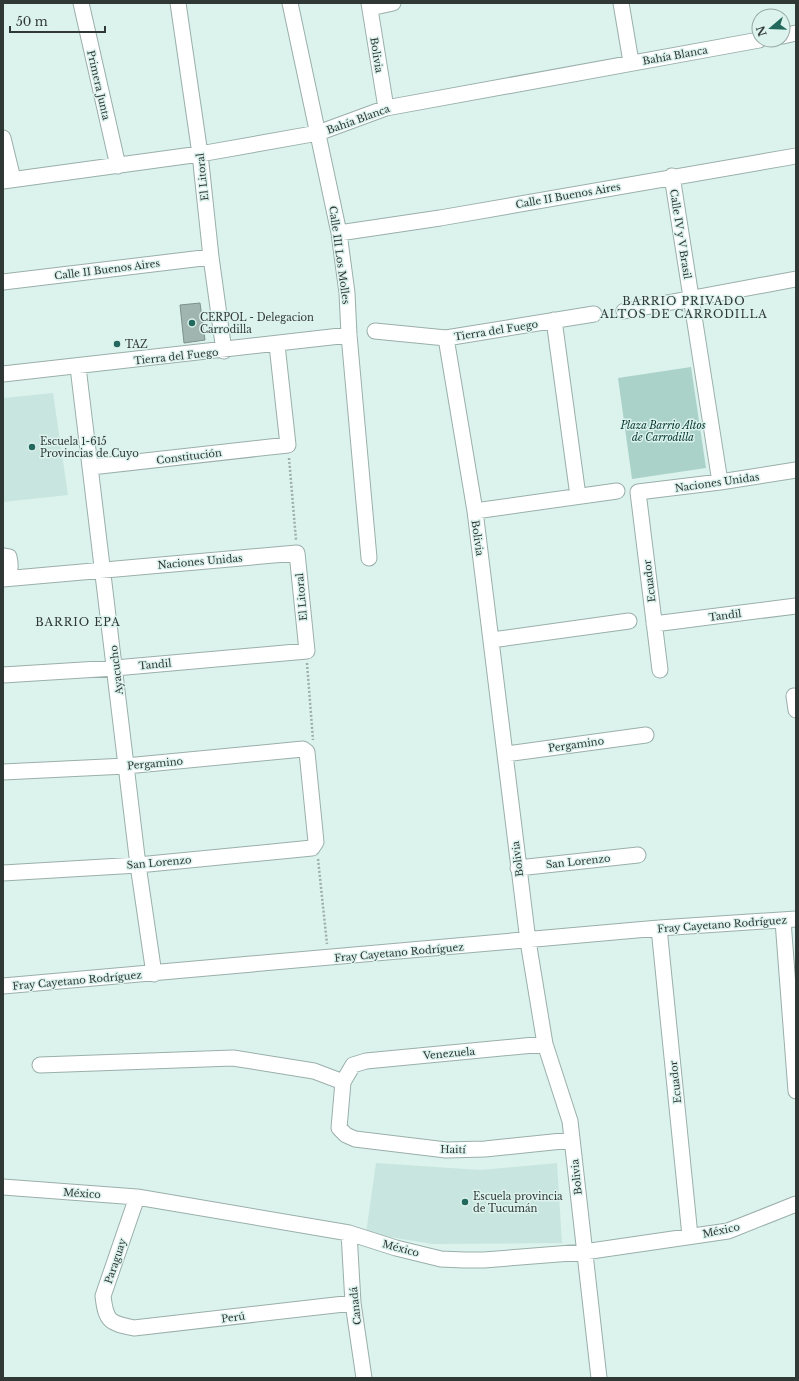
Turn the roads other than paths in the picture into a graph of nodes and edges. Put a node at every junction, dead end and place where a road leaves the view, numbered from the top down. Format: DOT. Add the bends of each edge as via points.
graph roads {
  1 [pos="81,3"];
  2 [pos="178,3"];
  3 [pos="290,3"];
  4 [pos="393,3"];
  5 [pos="621,3"];
  6 [pos="370,5"];
  7 [pos="751,41"];
  8 [pos="631,62"];
  9 [pos="386,108"];
  10 [pos="318,133"];
  11 [pos="3,138"];
  12 [pos="200,154"];
  13 [pos="796,156"];
  14 [pos="118,166"];
  15 [pos="672,176"];
  16 [pos="8,180"];
  17 [pos="339,233"];
  18 [pos="211,257"];
  19 [pos="796,279"];
  20 [pos="3,282"];
  21 [pos="691,298"];
  22 [pos="624,311"];
  23 [pos="594,314"];
  24 [pos="554,320"];
  25 [pos="375,331"];
  26 [pos="349,335"];
  27 [pos="446,338"];
  28 [pos="277,345"];
  29 [pos="224,351"];
  30 [pos="78,367"];
  31 [pos="3,374"];
  32 [pos="91,467"];
  33 [pos="796,470"];
  34 [pos="720,482"];
  35 [pos="617,491"];
  36 [pos="638,492"];
  37 [pos="578,496"];
  38 [pos="475,511"];
  39 [pos="297,553"];
  40 [pos="3,556"];
  41 [pos="369,558"];
  42 [pos="104,569"];
  43 [pos="5,578"];
  44 [pos="796,606"];
  45 [pos="629,621"];
  46 [pos="654,624"];
  47 [pos="492,640"];
  48 [pos="306,651"];
  49 [pos="115,668"];
  50 [pos="660,670"];
  51 [pos="3,674"];
  52 [pos="646,735"];
  53 [pos="506,754"];
  54 [pos="126,766"];
  55 [pos="3,772"];
  56 [pos="315,844"];
  57 [pos="638,854"];
  58 [pos="138,865"];
  59 [pos="518,868"];
  60 [pos="3,873"];
  61 [pos="790,920"];
  62 [pos="659,928"];
  63 [pos="528,941"];
  64 [pos="154,974"];
  65 [pos="3,986"];
  66 [pos="545,1044"];
  67 [pos="40,1065"];
  68 [pos="343,1082"];
  69 [pos="796,1091"];
  70 [pos="572,1140"];
  71 [pos="3,1187"];
  72 [pos="137,1197"];
  73 [pos="796,1204"];
  74 [pos="349,1233"];
  75 [pos="690,1236"];
  76 [pos="584,1252"];
  77 [pos="353,1303"];
  78 [pos="114,1324"];
  79 [pos="364,1378"];
  80 [pos="599,1378"];
  1 -- 14 [label="street, Primera Junta"];
  2 -- 12 [label="street, El Litoral"];
  3 -- 10 [label="street, Calle III Los Molles"];
  4 -- 6 [label="street"];
  5 -- 8 [label="street"];
  6 -- 9 [label="street, Bolivia"];
  7 -- 8 [label="street, Bahía Blanca"];
  8 -- 9 [label="street, Bahía Blanca"];
  9 -- 10 [label="street, Bahía Blanca"];
  10 -- 12 [label="street, Bahía Blanca"];
  10 -- 17 [label="street, Calle III Los Molles"];
  11 -- 16 [label="street"];
  12 -- 14 [label="street, Bahía Blanca"];
  12 -- 18 [label="street, El Litoral"];
  13 -- 15 [label="street, Calle II Buenos Aires"];
  14 -- 16 [label="street, Bahía Blanca"];
  15 -- 17 [label="street, Calle II Buenos Aires" via="440,218"];
  15 -- 21 [label="street, Calle IV y V Brasil"];
  17 -- 26 [label="street, Calle III Los Molles" via="347,292"];
  18 -- 20 [label="street, Calle II Buenos Aires"];
  18 -- 29 [label="street, El Litoral"];
  19 -- 21 [label="street"];
  21 -- 22 [label="street"];
  21 -- 34 [label="street, Calle IV y V Brasil"];
  23 -- 24 [label="street, Tierra del Fuego"];
  24 -- 27 [label="street, Tierra del Fuego"];
  24 -- 37 [label="street"];
  25 -- 27 [label="street, Tierra del Fuego"];
  26 -- 28 [label="street, Tierra del Fuego"];
  26 -- 41 [label="street, Calle III Los Molles"];
  27 -- 38 [label="street, Bolivia"];
  28 -- 29 [label="street, Tierra del Fuego"];
  28 -- 32 [label="street, Constitución" via="288,445"];
  29 -- 30 [label="street, Tierra del Fuego"];
  30 -- 31 [label="street, Tierra del Fuego"];
  30 -- 32 [label="street, Ayacucho"];
  32 -- 42 [label="street, Ayacucho"];
  33 -- 34 [label="street, Naciones Unidas"];
  34 -- 36 [label="street, Naciones Unidas"];
  35 -- 37 [label="street"];
  36 -- 46 [label="street, Ecuador"];
  37 -- 38 [label="street"];
  38 -- 47 [label="street, Bolivia"];
  39 -- 42 [label="street, Naciones Unidas"];
  39 -- 48 [label="street, El Litoral"];
  40 -- 43 [label="street" via="9,557 10,564 10,570"];
  42 -- 43 [label="street, Naciones Unidas"];
  42 -- 49 [label="street, Ayacucho"];
  44 -- 46 [label="street, Tandil"];
  45 -- 47 [label="street"];
  46 -- 50 [label="street, Ecuador"];
  47 -- 53 [label="street, Bolivia"];
  48 -- 49 [label="street, Tandil"];
  49 -- 51 [label="street, Tandil"];
  49 -- 54 [label="street, Ayacucho"];
  52 -- 53 [label="street, Pergamino"];
  53 -- 59 [label="street, Bolivia"];
  54 -- 55 [label="street, Pergamino"];
  54 -- 56 [label="street, Pergamino" via="306,750"];
  54 -- 58 [label="street, Ayacucho"];
  56 -- 58 [label="street, San Lorenzo"];
  57 -- 59 [label="street, San Lorenzo"];
  58 -- 60 [label="street, San Lorenzo"];
  58 -- 64 [label="street, Ayacucho"];
  59 -- 63 [label="street, Bolivia"];
  61 -- 62 [label="street, Fray Cayetano Rodríguez"];
  61 -- 69 [label="street"];
  62 -- 63 [label="street, Fray Cayetano Rodríguez"];
  62 -- 75 [label="street, Ecuador"];
  63 -- 64 [label="street, Fray Cayetano Rodríguez"];
  63 -- 66 [label="street, Bolivia"];
  64 -- 65 [label="street, Fray Cayetano Rodríguez"];
  66 -- 68 [label="street, Venezuela" via="366,1061 353,1065"];
  66 -- 70 [label="street, Bolivia" via="570,1121"];
  67 -- 68 [label="street" via="233,1058 314,1071"];
  68 -- 70 [label="street, Haití" via="339,1128 355,1139 446,1150 486,1149"];
  70 -- 76 [label="street, Bolivia"];
  71 -- 72 [label="street, México"];
  72 -- 74 [label="street, México"];
  72 -- 78 [label="street, Paraguay" via="103,1296 105,1312"];
  73 -- 75 [label="street, México" via="728,1231"];
  74 -- 76 [label="street, México" via="396,1248 441,1258 484,1260"];
  74 -- 77 [label="street, Canadá"];
  75 -- 76 [label="street, México"];
  76 -- 80 [label="street, Bolivia"];
  77 -- 78 [label="street, Perú" via="134,1328"];
  77 -- 79 [label="street, Canadá"];
}
